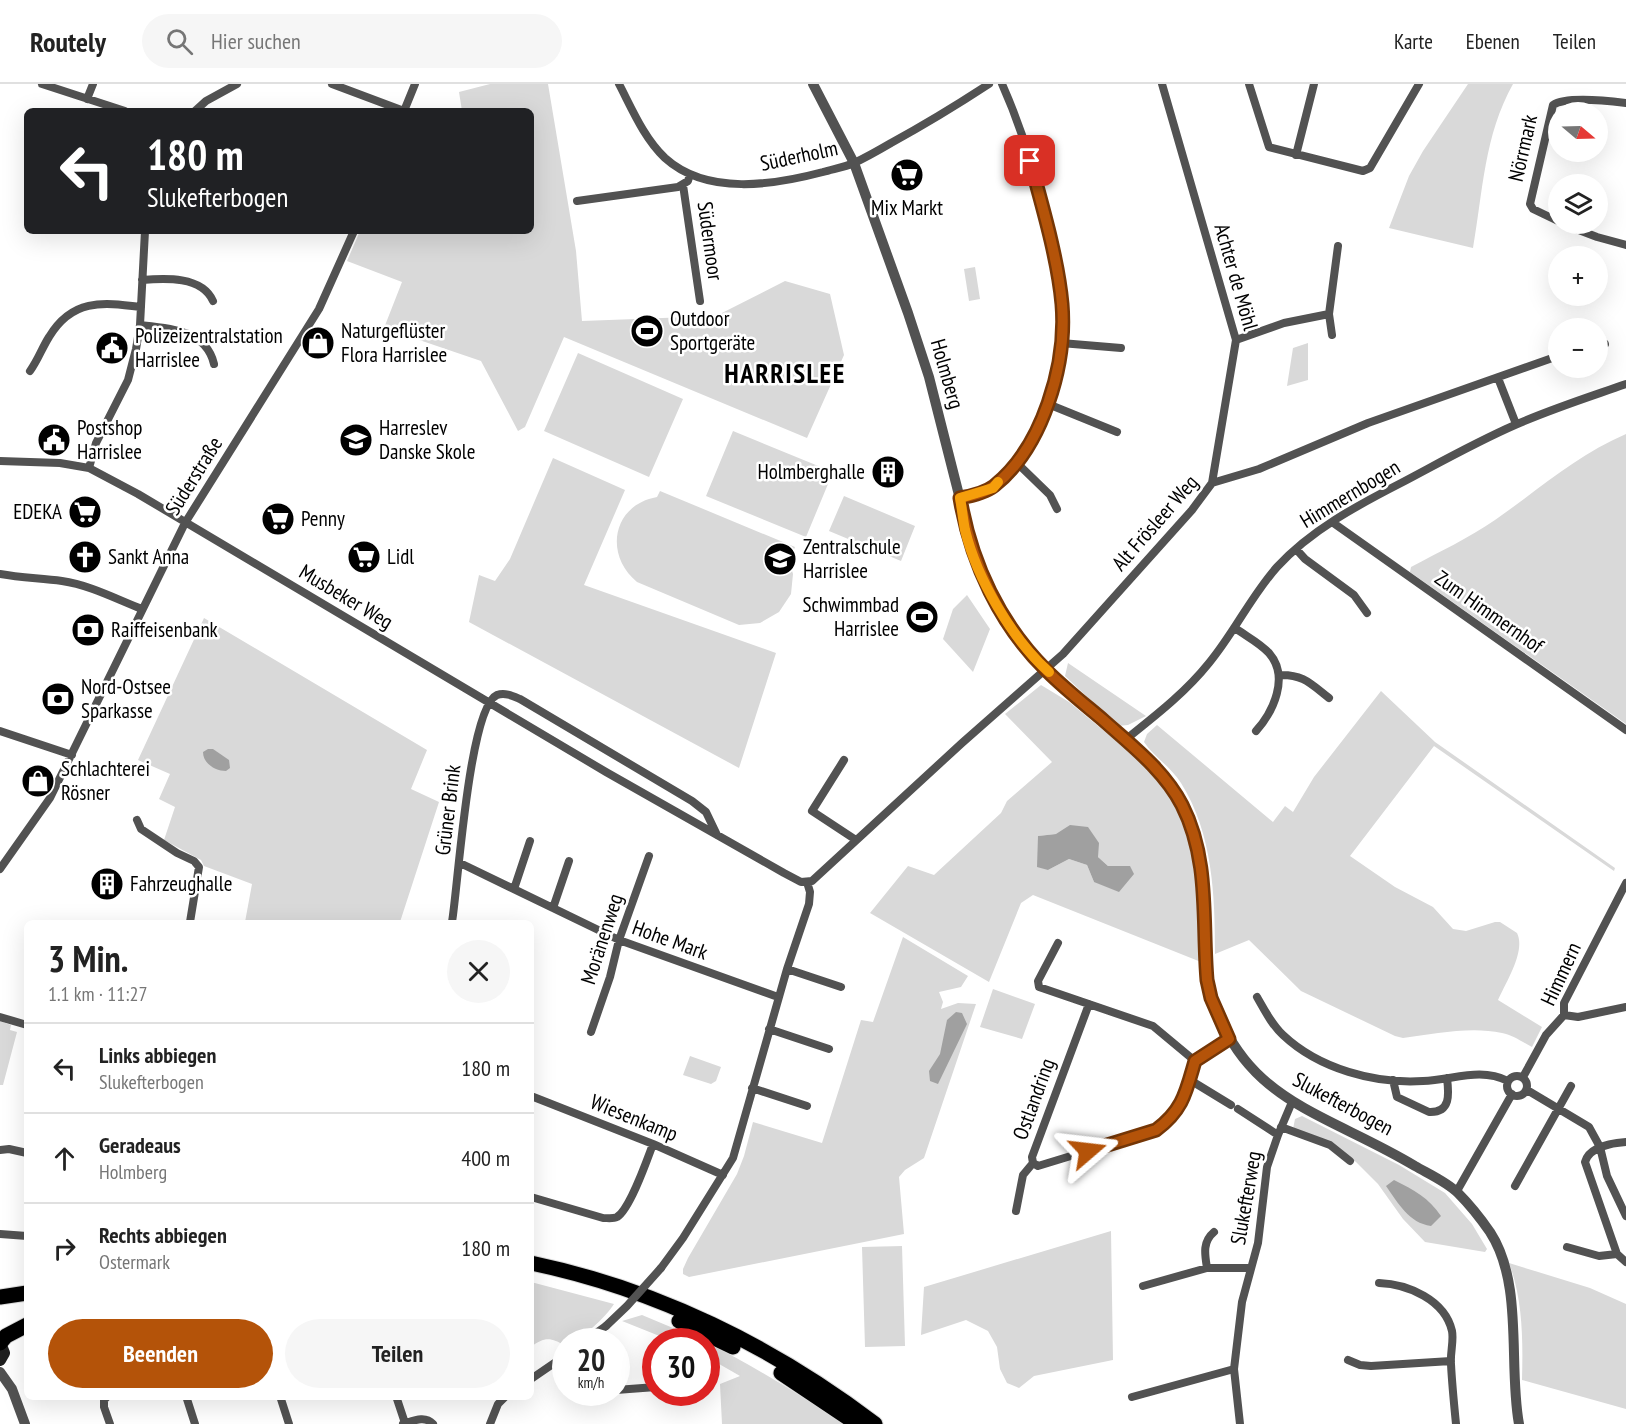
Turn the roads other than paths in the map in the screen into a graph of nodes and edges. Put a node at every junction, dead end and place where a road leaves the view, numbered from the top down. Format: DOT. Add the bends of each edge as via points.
graph roads {
  1 [pos="42,84"];
  2 [pos="93,84"];
  3 [pos="237,84"];
  4 [pos="332,84"];
  5 [pos="415,84"];
  6 [pos="619,84"];
  7 [pos="813,84"];
  8 [pos="989,84"];
  9 [pos="1002,84"];
  10 [pos="1161,84"];
  11 [pos="1249,84"];
  12 [pos="1314,84"];
  13 [pos="1419,84"];
  14 [pos="87,99"];
  15 [pos="1626,103"];
  16 [pos="116,108"];
  17 [pos="198,108"];
  18 [pos="396,108"];
  19 [pos="405,108"];
  20 [pos="1296,155"];
  21 [pos="854,163"];
  22 [pos="690,174"];
  23 [pos="683,185"];
  24 [pos="577,201"];
  25 [pos="1548,216"];
  26 [pos="145,234"];
  27 [pos="353,234"];
  28 [pos="1589,234"];
  29 [pos="1626,245"];
  30 [pos="1338,246"];
  31 [pos="142,280"];
  32 [pos="213,301"];
  33 [pos="700,301"];
  34 [pos="141,307"];
  35 [pos="1329,314"];
  36 [pos="140,325"];
  37 [pos="1332,335"];
  38 [pos="1236,340"];
  39 [pos="1061,343"];
  40 [pos="1121,348"];
  41 [pos="1548,360"];
  42 [pos="214,364"];
  43 [pos="30,371"];
  44 [pos="1498,378"];
  45 [pos="1626,384"];
  46 [pos="1048,404"];
  47 [pos="1516,424"];
  48 [pos="1117,432"];
  49 [pos="0,461"];
  50 [pos="1016,462"];
  51 [pos="89,468"];
  52 [pos="1212,483"];
  53 [pos="960,498"];
  54 [pos="1057,509"];
  55 [pos="185,522"];
  56 [pos="1332,522"];
  57 [pos="1296,549"];
  58 [pos="0,574"];
  59 [pos="142,609"];
  60 [pos="1367,613"];
  61 [pos="1235,628"];
  62 [pos="1046,670"];
  63 [pos="1279,675"];
  64 [pos="1329,698"];
  65 [pos="489,703"];
  66 [pos="1626,730"];
  67 [pos="0,731"];
  68 [pos="1256,731"];
  69 [pos="1125,740"];
  70 [pos="72,755"];
  71 [pos="844,760"];
  72 [pos="137,820"];
  73 [pos="717,835"];
  74 [pos="856,840"];
  75 [pos="530,841"];
  76 [pos="649,856"];
  77 [pos="569,861"];
  78 [pos="460,863"];
  79 [pos="0,870"];
  80 [pos="807,882"];
  81 [pos="514,889"];
  82 [pos="1625,889"];
  83 [pos="553,908"];
  84 [pos="190,920"];
  85 [pos="452,920"];
  86 [pos="619,940"];
  87 [pos="1058,943"];
  88 [pos="787,969"];
  89 [pos="841,987"];
  90 [pos="778,997"];
  91 [pos="1257,997"];
  92 [pos="1089,1004"];
  93 [pos="1626,1007"];
  94 [pos="1563,1015"];
  95 [pos="0,1017"];
  96 [pos="24,1024"];
  97 [pos="769,1029"];
  98 [pos="591,1032"];
  99 [pos="1229,1039"];
  100 [pos="829,1048"];
  101 [pos="1195,1061"];
  102 [pos="1523,1077"];
  103 [pos="1447,1078"];
  104 [pos="1190,1080"];
  105 [pos="1393,1080"];
  106 [pos="1508,1081"];
  107 [pos="1571,1086"];
  108 [pos="752,1088"];
  109 [pos="1527,1090"];
  110 [pos="1512,1094"];
  111 [pos="534,1097"];
  112 [pos="1292,1102"];
  113 [pos="807,1106"];
  114 [pos="1559,1108"];
  115 [pos="1279,1131"];
  116 [pos="1626,1142"];
  117 [pos="653,1144"];
  118 [pos="1600,1147"];
  119 [pos="0,1150"];
  120 [pos="24,1152"];
  121 [pos="1350,1161"];
  122 [pos="1033,1163"];
  123 [pos="723,1175"];
  124 [pos="1515,1186"];
  125 [pos="1457,1191"];
  126 [pos="534,1198"];
  127 [pos="1016,1211"];
  128 [pos="1626,1216"];
  129 [pos="1214,1232"];
  130 [pos="0,1234"];
  131 [pos="24,1236"];
  132 [pos="1567,1247"];
  133 [pos="1617,1254"];
  134 [pos="1626,1262"];
  135 [pos="534,1264"];
  136 [pos="1251,1268"];
  137 [pos="1207,1269"];
  138 [pos="534,1274"];
  139 [pos="24,1283"];
  140 [pos="1379,1283"];
  141 [pos="1143,1286"];
  142 [pos="0,1287"];
  143 [pos="24,1294"];
  144 [pos="0,1298"];
  145 [pos="24,1327"];
  146 [pos="603,1328"];
  147 [pos="0,1343"];
  148 [pos="0,1360"];
  149 [pos="1348,1360"];
  150 [pos="1451,1360"];
  151 [pos="552,1365"];
  152 [pos="1234,1369"];
  153 [pos="0,1372"];
  154 [pos="534,1377"];
  155 [pos="1132,1397"];
  156 [pos="104,1400"];
  157 [pos="187,1400"];
  158 [pos="281,1400"];
  159 [pos="397,1400"];
  160 [pos="502,1400"];
  161 [pos="432,1422"];
  162 [pos="25,1424"];
  163 [pos="110,1424"];
  164 [pos="195,1424"];
  165 [pos="289,1424"];
  166 [pos="404,1424"];
  167 [pos="490,1424"];
  168 [pos="858,1424"];
  169 [pos="875,1424"];
  170 [pos="1240,1424"];
  171 [pos="1456,1424"];
  172 [pos="1519,1424"];
  1 -- 14 [label="street"];
  2 -- 14 [label="street"];
  3 -- 17 [label="street"];
  4 -- 18 [label="street"];
  5 -- 19 [label="street"];
  6 -- 22 [label="street, Süderholm" via="650,140 666,158"];
  7 -- 21 [label="street, Holmberg"];
  8 -- 21 [label="street, Süderholm"];
  9 -- 39 [label="street" via="1019,120 1044,211 1062,304"];
  10 -- 38 [label="street, Achter de Möhl"];
  11 -- 20 [label="street" via="1267,145"];
  12 -- 20 [label="street"];
  13 -- 20 [label="street" via="1367,171"];
  14 -- 16 [label="street"];
  15 -- 25 [label="street, Nörrmark" via="1581,101 1553,105 1530,204"];
  21 -- 22 [label="street, Süderholm" via="766,183 727,183"];
  21 -- 53 [label="street, Holmberg" via="929,377"];
  22 -- 23 [label="street, Südermoor"];
  23 -- 24 [label="street, Südermoor"];
  23 -- 33 [label="street, Südermoor"];
  26 -- 31 [label="street"];
  27 -- 55 [label="street, Süderstraße" via="315,317"];
  28 -- 29 [label="street"];
  30 -- 35 [label="street"];
  31 -- 32 [label="street" via="185,281 210,294"];
  31 -- 34 [label="street"];
  34 -- 36 [label="street"];
  34 -- 43 [label="street" via="96,303 73,310 49,337"];
  35 -- 37 [label="street"];
  35 -- 38 [label="street" via="1284,323"];
  36 -- 42 [label="street" via="184,331 206,345"];
  36 -- 51 [label="street" via="128,380 96,443"];
  38 -- 52 [label="street, Achter de Möhl"];
  39 -- 40 [label="street"];
  39 -- 46 [label="street"];
  41 -- 44 [label="street, Alt Frösleer Weg"];
  44 -- 47 [label="street"];
  44 -- 52 [label="street, Alt Frösleer Weg" via="1368,423 1259,469"];
  45 -- 47 [label="street, Himmernbogen"];
  46 -- 48 [label="street"];
  46 -- 50 [label="street"];
  47 -- 56 [label="street, Himmernbogen"];
  49 -- 51 [label="street, Musbeker Weg"];
  50 -- 53 [label="street" via="993,488"];
  50 -- 54 [label="street" via="1050,495"];
  51 -- 55 [label="street, Musbeker Weg"];
  52 -- 62 [label="street, Alt Frösleer Weg"];
  53 -- 62 [label="street, Holmberg" via="965,531 978,568 995,602"];
  55 -- 59 [label="street, Süderstraße"];
  55 -- 65 [label="street, Musbeker Weg"];
  56 -- 57 [label="street, Himmernbogen"];
  56 -- 66 [label="street, Zum Himmernhof"];
  57 -- 60 [label="street" via="1354,595"];
  57 -- 61 [label="street, Himmernbogen" via="1264,583"];
  58 -- 59 [label="street" via="91,588"];
  59 -- 70 [label="street, Süderstraße"];
  61 -- 63 [label="street" via="1270,654"];
  61 -- 69 [label="street, Himmernbogen" via="1191,684"];
  62 -- 69 [label="street, Slukefterbogen"];
  62 -- 74 [label="street, Alt Frösleer Weg"];
  63 -- 64 [label="street" via="1304,678"];
  63 -- 68 [label="street" via="1269,714"];
  65 -- 73 [label="street, Musbeker Weg"];
  65 -- 73 [label="street" via="497,695 520,699 692,801 706,812"];
  65 -- 78 [label="street, Grüner Brink" via="469,779"];
  67 -- 70 [label="street"];
  69 -- 99 [label="street, Slukefterbogen" via="1171,786 1194,832 1203,881 1207,980"];
  70 -- 79 [label="street, Süderstraße" via="50,798"];
  71 -- 74 [label="street" via="812,811"];
  72 -- 84 [label="street" via="141,829 199,867"];
  73 -- 80 [label="street, Musbeker Weg"];
  74 -- 80 [label="street, Alt Frösleer Weg"];
  75 -- 81 [label="street"];
  76 -- 86 [label="street, Moränenweg"];
  77 -- 83 [label="street"];
  78 -- 81 [label="street, Hohe Mark"];
  78 -- 85 [label="street, Grüner Brink"];
  80 -- 88 [label="street" via="808,904"];
  81 -- 83 [label="street, Hohe Mark"];
  82 -- 94 [label="street, Himmern" via="1564,1003"];
  83 -- 86 [label="street, Hohe Mark"];
  86 -- 90 [label="street, Hohe Mark"];
  86 -- 98 [label="street, Moränenweg"];
  87 -- 92 [label="street" via="1038,981 1039,987"];
  88 -- 89 [label="street"];
  88 -- 90 [label="street"];
  90 -- 97 [label="street"];
  91 -- 105 [label="street" via="1273,1024 1304,1050 1349,1071"];
  92 -- 101 [label="street" via="1153,1026"];
  92 -- 122 [label="street, Ostlandring"];
  93 -- 94 [label="street" via="1578,1017"];
  94 -- 102 [label="street, Himmern" via="1546,1035"];
  95 -- 96 [label="street"];
  97 -- 100 [label="street"];
  97 -- 108 [label="street"];
  99 -- 101 [label="street"];
  99 -- 112 [label="street, Slukefterbogen" via="1245,1062"];
  101 -- 104 [label="street, Ostlandring"];
  102 -- 106 [label="street" via="1517,1075"];
  102 -- 109 [label="street"];
  103 -- 105 [label="street"];
  103 -- 105 [label="street" via="1448,1101 1435,1112 1397,1096"];
  103 -- 106 [label="street" via="1483,1073"];
  104 -- 115 [label="street, Slukefterweg"];
  104 -- 122 [label="street, Ostlandring" via="1182,1104 1156,1130 1043,1166"];
  106 -- 110 [label="street"];
  107 -- 114 [label="street"];
  108 -- 113 [label="street"];
  108 -- 123 [label="street" via="733,1158"];
  109 -- 110 [label="street"];
  109 -- 114 [label="street"];
  110 -- 125 [label="street"];
  111 -- 117 [label="street, Wiesenkamp"];
  112 -- 115 [label="street, Slukefterweg"];
  112 -- 125 [label="street, Slukefterbogen" via="1382,1146"];
  114 -- 118 [label="street" via="1589,1127"];
  114 -- 124 [label="street"];
  115 -- 121 [label="street, Slukefterweg" via="1330,1145"];
  115 -- 136 [label="street, Slukefterweg" via="1267,1167 1258,1243"];
  116 -- 118 [label="street"];
  117 -- 123 [label="street, Wiesenkamp"];
  117 -- 126 [label="street" via="631,1196 612,1219"];
  118 -- 128 [label="street" via="1607,1176"];
  118 -- 133 [label="street" via="1586,1157 1585,1167"];
  119 -- 120 [label="street"];
  122 -- 127 [label="street" via="1023,1175"];
  123 -- 146 [label="street, bridge" via="661,1268"];
  125 -- 172 [label="street, Slukefterbogen" via="1490,1232 1507,1278"];
  129 -- 137 [label="street, Slukefterweg" via="1205,1248"];
  130 -- 131 [label="street"];
  132 -- 133 [label="street" via="1599,1256"];
  133 -- 134 [label="street"];
  135 -- 169 [label="highway" via="640,1294 715,1326 814,1381"];
  136 -- 137 [label="street, Slukefterweg"];
  136 -- 152 [label="street, Slukefterweg" via="1242,1302"];
  137 -- 141 [label="street, Slukefterweg"];
  138 -- 168 [label="highway" via="636,1304 708,1334 787,1376"];
  139 -- 142 [label="highway"];
  140 -- 150 [label="street" via="1425,1296 1435,1303 1452,1333"];
  143 -- 144 [label="highway"];
  145 -- 147 [label="highway"];
  147 -- 148 [label="main road" via="4,1353"];
  149 -- 150 [label="street" via="1371,1366"];
  150 -- 171 [label="street"];
  151 -- 154 [label="street"];
  152 -- 155 [label="street"];
  152 -- 170 [label="street, Slukefterweg"];
  153 -- 162 [label="street" via="12,1389"];
  156 -- 163 [label="street"];
  157 -- 164 [label="street"];
  158 -- 165 [label="street"];
  159 -- 166 [label="street"];
  160 -- 167 [label="street"];
  161 -- 166 [label="street" via="422,1419"];
}
